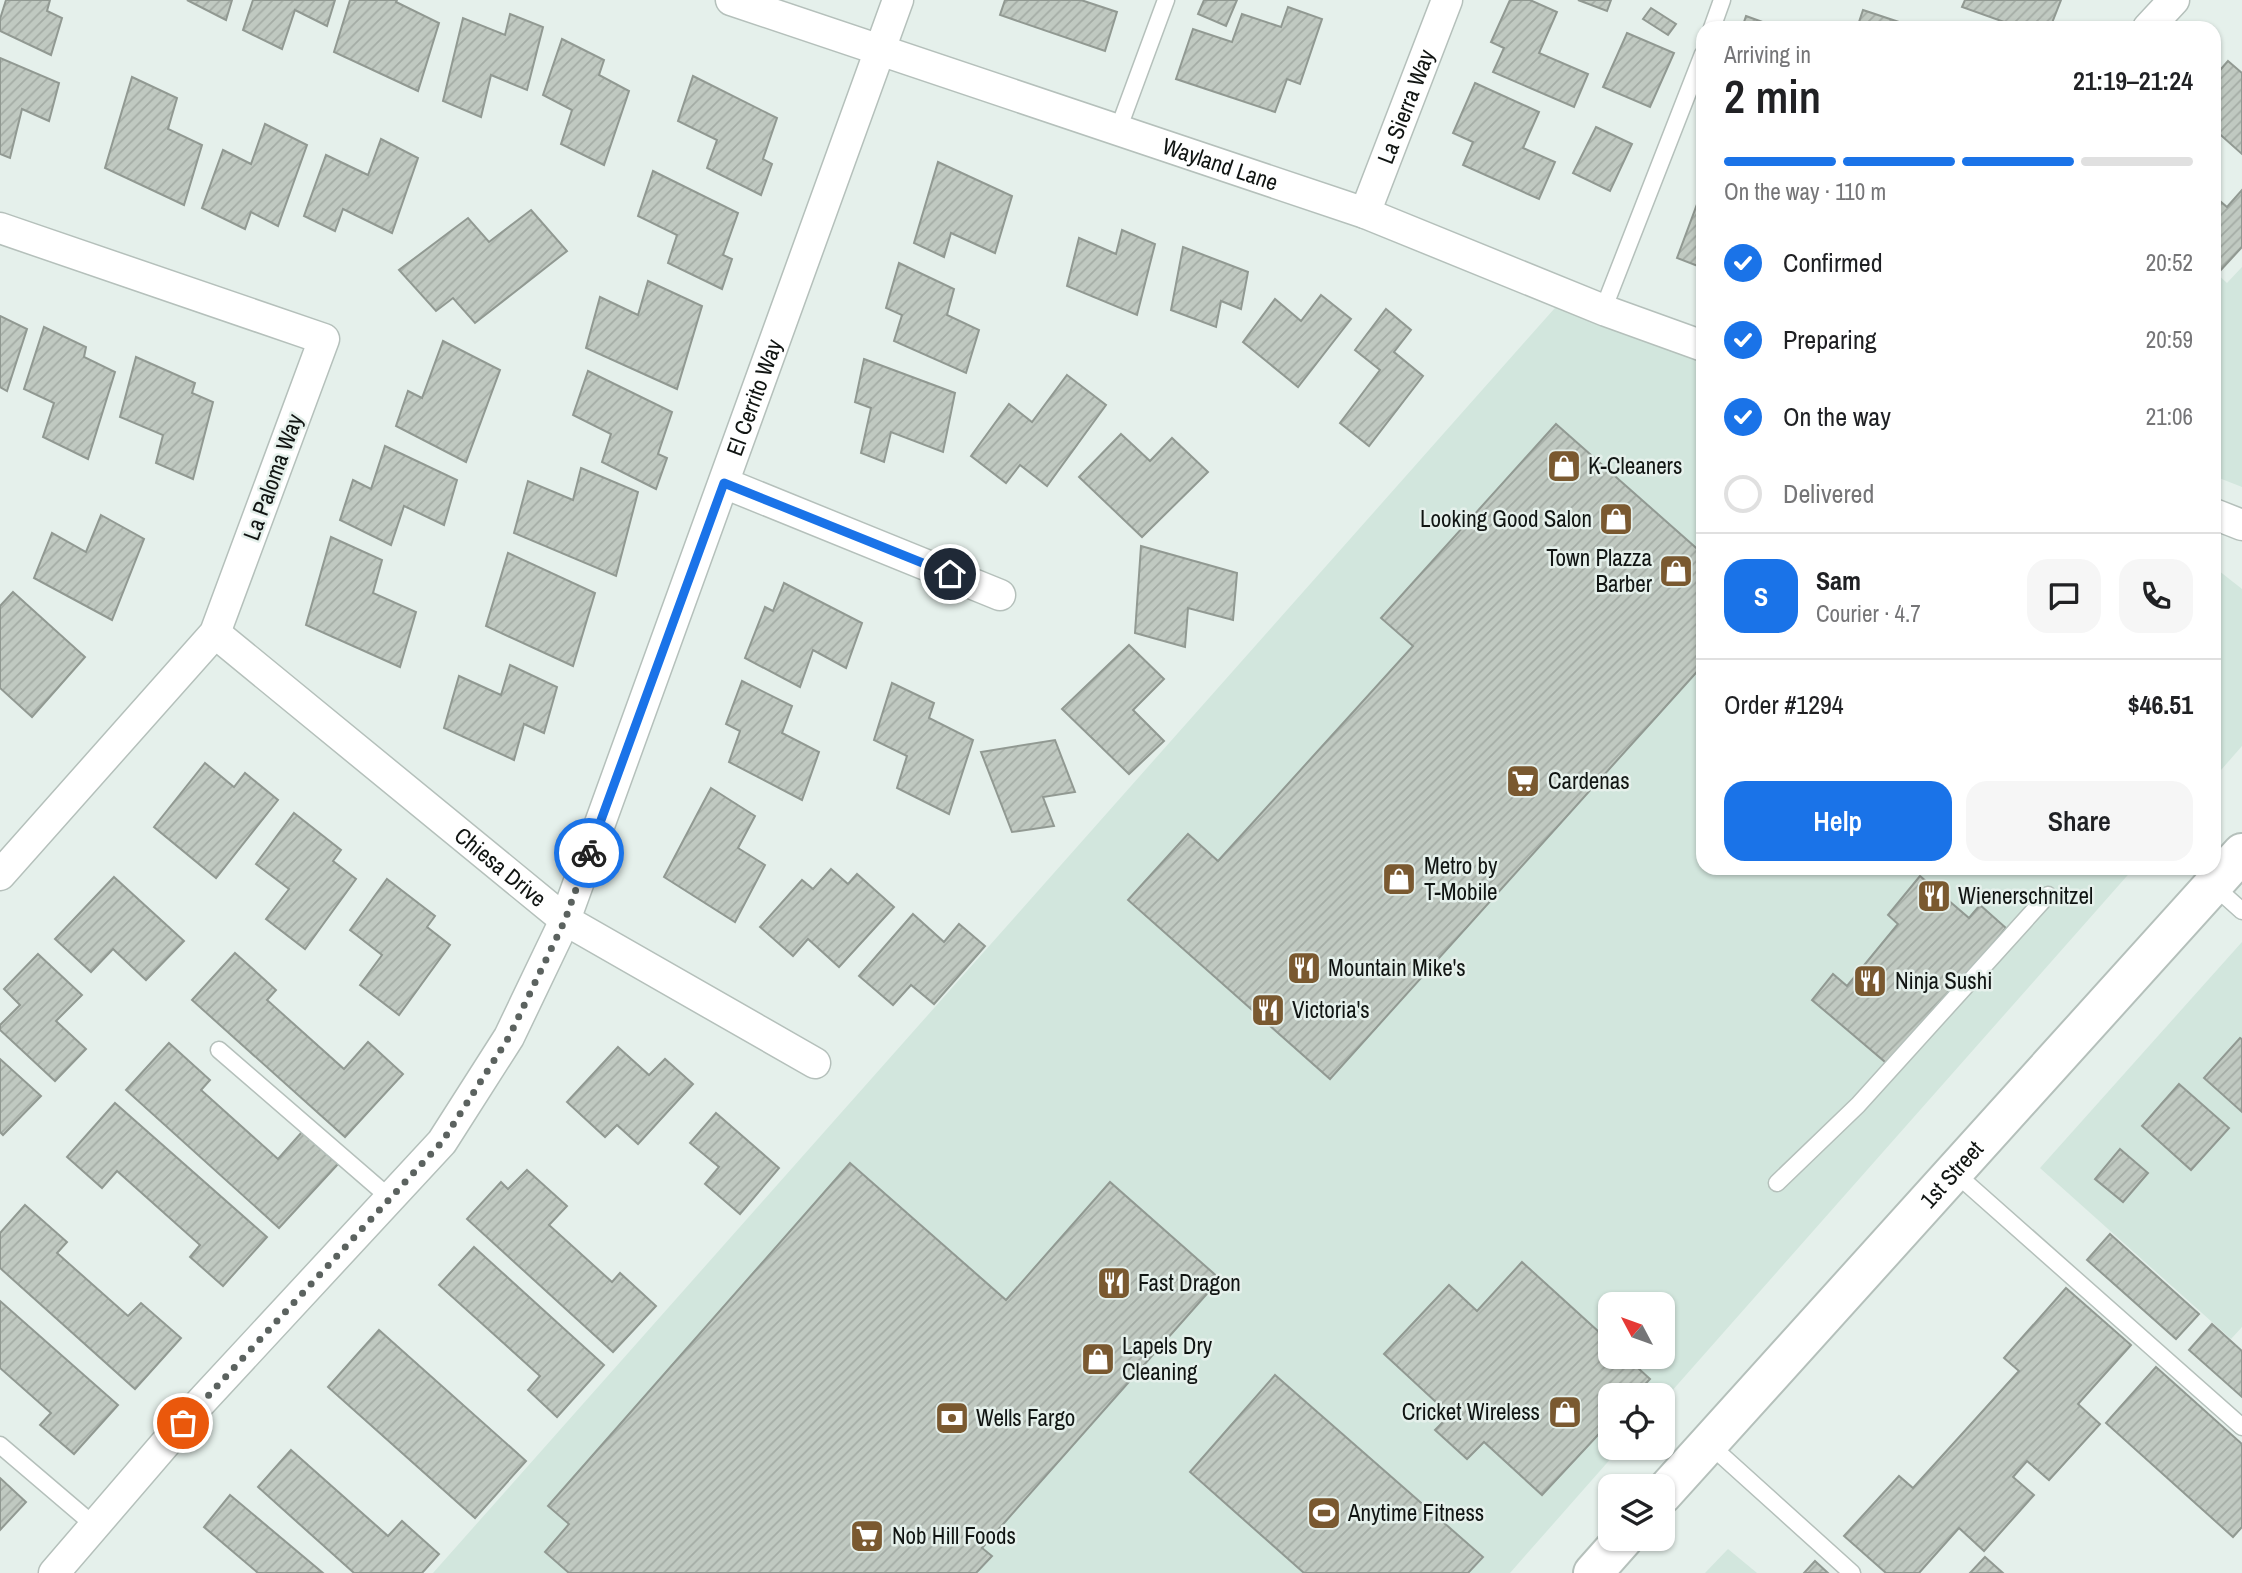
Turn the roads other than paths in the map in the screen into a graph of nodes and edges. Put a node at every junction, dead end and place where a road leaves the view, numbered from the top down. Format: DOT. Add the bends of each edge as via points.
graph roads {
  1 [pos="731,0"];
  2 [pos="898,0"];
  3 [pos="1166,0"];
  4 [pos="1447,0"];
  5 [pos="1722,0"];
  6 [pos="2174,0"];
  7 [pos="1714,21"];
  8 [pos="2154,21"];
  9 [pos="878,50"];
  10 [pos="1696,72"];
  11 [pos="1118,131"];
  12 [pos="1365,214"];
  13 [pos="0,228"];
  14 [pos="1603,310"];
  15 [pos="1696,343"];
  16 [pos="724,483"];
  17 [pos="2221,517"];
  18 [pos="2242,525"];
  19 [pos="1000,595"];
  20 [pos="215,633"];
  21 [pos="2242,853"];
  22 [pos="0,874"];
  23 [pos="2213,885"];
  24 [pos="2048,895"];
  25 [pos="2242,911"];
  26 [pos="565,920"];
  27 [pos="219,1050"];
  28 [pos="815,1063"];
  29 [pos="1954,1171"];
  30 [pos="1777,1184"];
  31 [pos="390,1198"];
  32 [pos="2242,1427"];
  33 [pos="1709,1444"];
  34 [pos="0,1445"];
  35 [pos="1675,1481"];
  36 [pos="95,1526"];
  37 [pos="1612,1551"];
  38 [pos="54,1573"];
  39 [pos="1593,1573"];
  40 [pos="1852,1573"];
  1 -- 9 [label="street, Wayland Lane"];
  2 -- 9 [label="street, El Cerrito Way"];
  3 -- 11 [label="lane"];
  4 -- 12 [label="street, La Sierra Way"];
  5 -- 7 [label="lane"];
  6 -- 8 [label="street"];
  9 -- 11 [label="street, Wayland Lane"];
  9 -- 16 [label="street, El Cerrito Way"];
  10 -- 14 [label="lane"];
  11 -- 12 [label="street, Wayland Lane"];
  12 -- 14 [label="street, Wayland Lane"];
  13 -- 20 [label="street, La Paloma Way" via="324,339"];
  14 -- 15 [label="street, Wayland Lane"];
  16 -- 19 [label="street"];
  16 -- 26 [label="street, El Cerrito Way"];
  17 -- 18 [label="street"];
  20 -- 22 [label="street, La Paloma Way"];
  20 -- 26 [label="street, Chiesa Drive"];
  21 -- 23 [label="main road, 1st Street"];
  23 -- 25 [label="lane"];
  23 -- 29 [label="main road, 1st Street"];
  24 -- 30 [label="lane" via="1858,1105"];
  26 -- 28 [label="street, Chiesa Drive"];
  26 -- 31 [label="street, El Cerrito Way" via="509,1037 442,1142"];
  27 -- 31 [label="lane"];
  29 -- 32 [label="lane"];
  29 -- 33 [label="main road, 1st Street"];
  31 -- 36 [label="street, El Cerrito Way" via="201,1402"];
  33 -- 35 [label="main road, 1st Street"];
  33 -- 40 [label="lane"];
  34 -- 36 [label="lane"];
  36 -- 38 [label="street, El Cerrito Way"];
  37 -- 39 [label="main road"];
}
